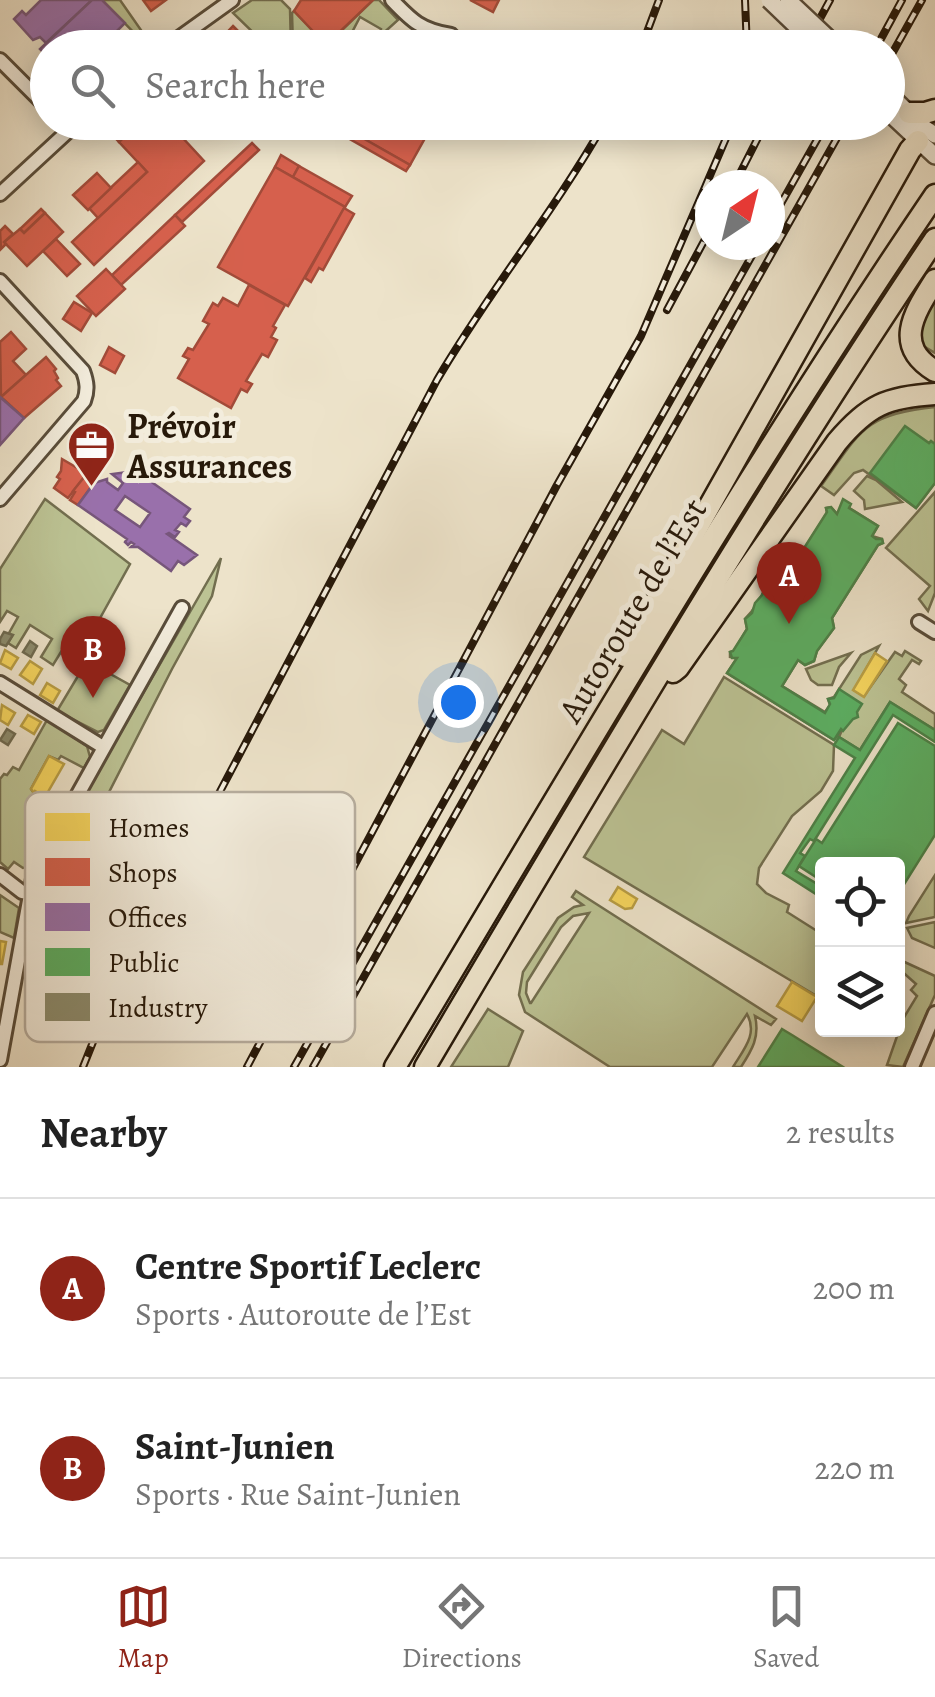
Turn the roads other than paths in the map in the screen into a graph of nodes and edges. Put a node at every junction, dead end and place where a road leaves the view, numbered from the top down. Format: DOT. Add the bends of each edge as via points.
graph roads {
  1 [pos="232,0"];
  2 [pos="392,0"];
  3 [pos="768,0"];
  4 [pos="788,0"];
  5 [pos="190,30"];
  6 [pos="429,30"];
  7 [pos="800,30"];
  8 [pos="820,30"];
  9 [pos="0,60"];
  10 [pos="30,90"];
  11 [pos="935,110"];
  12 [pos="905,115"];
  13 [pos="921,135"];
  14 [pos="55,140"];
  15 [pos="0,194"];
  16 [pos="935,195"];
  17 [pos="935,240"];
  18 [pos="935,280"];
  19 [pos="0,281"];
  20 [pos="935,371"];
  21 [pos="935,398"];
  22 [pos="0,500"];
  23 [pos="182,608"];
  24 [pos="919,622"];
  25 [pos="935,632"];
  26 [pos="0,683"];
  27 [pos="652,688"];
  28 [pos="601,723"];
  29 [pos="103,747"];
  30 [pos="78,792"];
  31 [pos="0,877"];
  32 [pos="25,893"];
  33 [pos="25,917"];
  34 [pos="935,1013"];
  35 [pos="0,1060"];
  36 [pos="395,1067"];
  37 [pos="425,1067"];
  38 [pos="912,1067"];
  1 -- 5 [label="street"];
  2 -- 6 [label="street"];
  3 -- 7 [label="street, bridge"];
  4 -- 8 [label="street, bridge"];
  9 -- 10 [label="street"];
  11 -- 13 [label="highway" via="925,113"];
  12 -- 13 [label="street"];
  13 -- 28 [label="highway" via="602,696"];
  14 -- 15 [label="street"];
  16 -- 28 [label="highway, Autoroute de l’Est"];
  17 -- 27 [label="highway, Autoroute de l’Est"];
  18 -- 20 [label="highway" via="910,330 921,361"];
  19 -- 22 [label="street" via="82,371 87,392"];
  21 -- 27 [label="highway" via="892,398 864,413 678,668"];
  23 -- 29 [label="street"];
  24 -- 25 [label="street"];
  26 -- 29 [label="street"];
  27 -- 37 [label="highway, Autoroute de l’Est"];
  28 -- 36 [label="highway, Autoroute de l’Est"];
  29 -- 30 [label="street"];
  31 -- 32 [label="street"];
  33 -- 35 [label="street"];
  34 -- 38 [label="street"];
}
